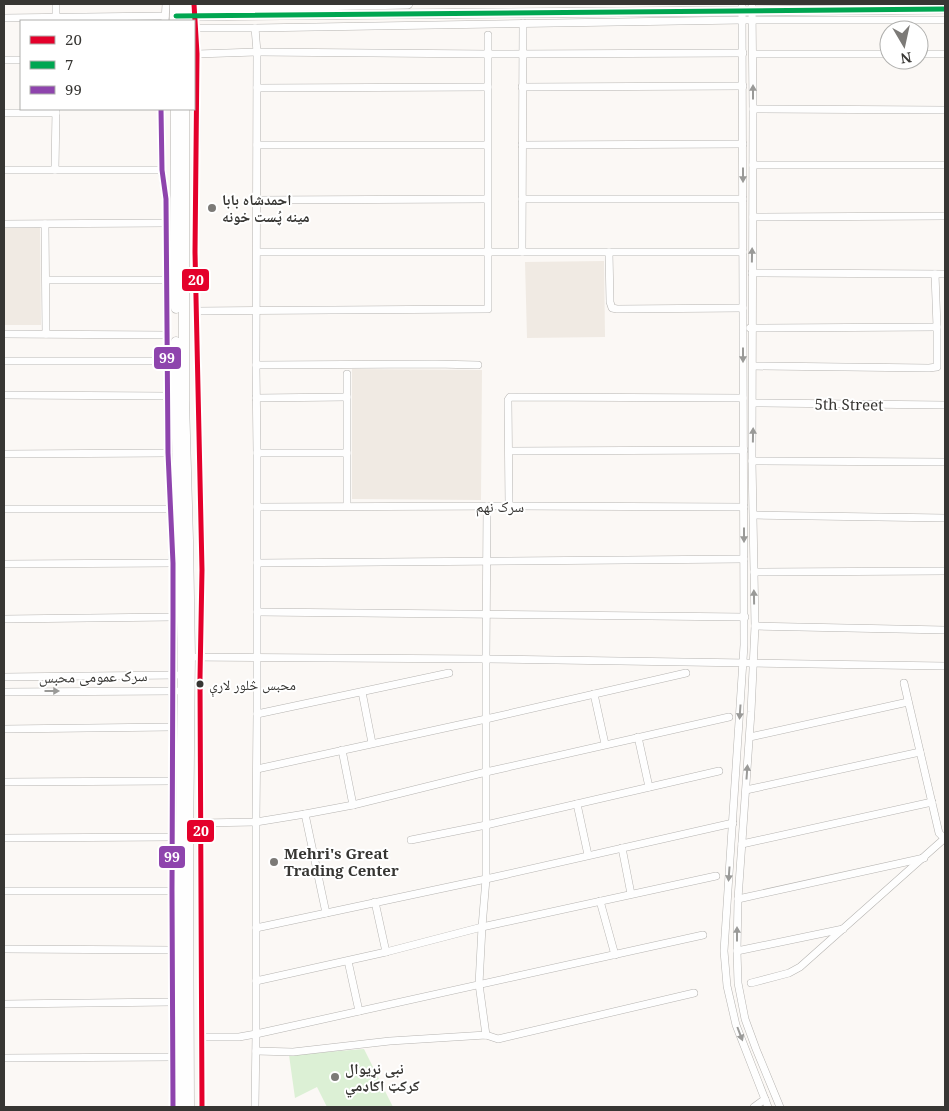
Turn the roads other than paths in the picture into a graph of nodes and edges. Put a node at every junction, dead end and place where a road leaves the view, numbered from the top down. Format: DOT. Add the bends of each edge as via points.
graph roads {
  1 [pos="56,4"];
  2 [pos="166,4"];
  3 [pos="408,4"];
  4 [pos="194,9"];
  5 [pos="945,9"];
  6 [pos="746,10"];
  7 [pos="176,14"];
  8 [pos="4,18"];
  9 [pos="56,20"];
  10 [pos="945,20"];
  11 [pos="752,21"];
  12 [pos="523,23"];
  13 [pos="195,28"];
  14 [pos="255,28"];
  15 [pos="488,35"];
  16 [pos="257,52"];
  17 [pos="743,52"];
  18 [pos="197,54"];
  19 [pos="488,54"];
  20 [pos="522,54"];
  21 [pos="753,54"];
  22 [pos="879,54"];
  23 [pos="929,54"];
  24 [pos="945,54"];
  25 [pos="4,60"];
  26 [pos="20,60"];
  27 [pos="743,86"];
  28 [pos="488,87"];
  29 [pos="522,87"];
  30 [pos="257,88"];
  31 [pos="753,109"];
  32 [pos="161,110"];
  33 [pos="176,110"];
  34 [pos="184,110"];
  35 [pos="945,110"];
  36 [pos="56,111"];
  37 [pos="4,113"];
  38 [pos="743,144"];
  39 [pos="257,145"];
  40 [pos="488,145"];
  41 [pos="522,145"];
  42 [pos="945,164"];
  43 [pos="753,165"];
  44 [pos="4,170"];
  45 [pos="55,170"];
  46 [pos="162,170"];
  47 [pos="743,199"];
  48 [pos="257,200"];
  49 [pos="487,200"];
  50 [pos="522,200"];
  51 [pos="945,216"];
  52 [pos="753,217"];
  53 [pos="166,223"];
  54 [pos="4,224"];
  55 [pos="46,224"];
  56 [pos="257,252"];
  57 [pos="488,252"];
  58 [pos="522,252"];
  59 [pos="609,252"];
  60 [pos="743,252"];
  61 [pos="752,273"];
  62 [pos="936,274"];
  63 [pos="945,274"];
  64 [pos="46,280"];
  65 [pos="166,280"];
  66 [pos="743,308"];
  67 [pos="256,310"];
  68 [pos="196,311"];
  69 [pos="938,327"];
  70 [pos="744,328"];
  71 [pos="753,328"];
  72 [pos="4,334"];
  73 [pos="46,334"];
  74 [pos="167,335"];
  75 [pos="4,361"];
  76 [pos="167,362"];
  77 [pos="256,365"];
  78 [pos="478,365"];
  79 [pos="753,366"];
  80 [pos="347,374"];
  81 [pos="4,395"];
  82 [pos="168,396"];
  83 [pos="347,397"];
  84 [pos="256,398"];
  85 [pos="744,398"];
  86 [pos="753,403"];
  87 [pos="945,406"];
  88 [pos="744,450"];
  89 [pos="509,452"];
  90 [pos="168,453"];
  91 [pos="257,453"];
  92 [pos="347,453"];
  93 [pos="4,454"];
  94 [pos="752,461"];
  95 [pos="945,462"];
  96 [pos="347,506"];
  97 [pos="488,506"];
  98 [pos="509,506"];
  99 [pos="257,507"];
  100 [pos="744,507"];
  101 [pos="4,509"];
  102 [pos="170,509"];
  103 [pos="754,516"];
  104 [pos="945,518"];
  105 [pos="744,559"];
  106 [pos="486,560"];
  107 [pos="172,563"];
  108 [pos="257,563"];
  109 [pos="4,564"];
  110 [pos="945,571"];
  111 [pos="754,572"];
  112 [pos="257,612"];
  113 [pos="486,615"];
  114 [pos="173,617"];
  115 [pos="744,617"];
  116 [pos="4,619"];
  117 [pos="755,626"];
  118 [pos="945,630"];
  119 [pos="191,657"];
  120 [pos="257,658"];
  121 [pos="486,660"];
  122 [pos="744,663"];
  123 [pos="753,664"];
  124 [pos="945,666"];
  125 [pos="449,673"];
  126 [pos="686,673"];
  127 [pos="178,675"];
  128 [pos="4,677"];
  129 [pos="904,683"];
  130 [pos="178,691"];
  131 [pos="4,692"];
  132 [pos="362,692"];
  133 [pos="594,694"];
  134 [pos="908,702"];
  135 [pos="258,714"];
  136 [pos="729,717"];
  137 [pos="486,719"];
  138 [pos="172,727"];
  139 [pos="4,729"];
  140 [pos="638,737"];
  141 [pos="750,737"];
  142 [pos="372,743"];
  143 [pos="605,744"];
  144 [pos="342,750"];
  145 [pos="920,752"];
  146 [pos="257,768"];
  147 [pos="720,771"];
  148 [pos="486,772"];
  149 [pos="172,781"];
  150 [pos="4,782"];
  151 [pos="649,787"];
  152 [pos="746,790"];
  153 [pos="932,802"];
  154 [pos="577,804"];
  155 [pos="353,805"];
  156 [pos="305,814"];
  157 [pos="256,822"];
  158 [pos="201,823"];
  159 [pos="733,823"];
  160 [pos="486,825"];
  161 [pos="172,837"];
  162 [pos="4,838"];
  163 [pos="945,838"];
  164 [pos="411,840"];
  165 [pos="742,844"];
  166 [pos="622,848"];
  167 [pos="588,855"];
  168 [pos="924,858"];
  169 [pos="716,876"];
  170 [pos="486,879"];
  171 [pos="4,891"];
  172 [pos="172,891"];
  173 [pos="631,894"];
  174 [pos="738,899"];
  175 [pos="375,902"];
  176 [pos="600,902"];
  177 [pos="326,913"];
  178 [pos="482,927"];
  179 [pos="256,928"];
  180 [pos="843,929"];
  181 [pos="703,936"];
  182 [pos="4,948"];
  183 [pos="172,950"];
  184 [pos="737,951"];
  185 [pos="386,952"];
  186 [pos="615,955"];
  187 [pos="348,961"];
  188 [pos="256,981"];
  189 [pos="751,983"];
  190 [pos="479,984"];
  191 [pos="694,993"];
  192 [pos="172,1002"];
  193 [pos="4,1004"];
  194 [pos="359,1011"];
  195 [pos="256,1034"];
  196 [pos="486,1035"];
  197 [pos="202,1037"];
  198 [pos="256,1051"];
  199 [pos="172,1057"];
  200 [pos="4,1058"];
  201 [pos="765,1100"];
  202 [pos="173,1107"];
  203 [pos="181,1107"];
  204 [pos="188,1107"];
  205 [pos="202,1107"];
  206 [pos="255,1107"];
  207 [pos="754,1107"];
  208 [pos="768,1107"];
  209 [pos="780,1107"];
  1 -- 9 [label="street"];
  2 -- 7 [label="street"];
  3 -- 4 [label="main road"];
  4 -- 6 [label="main road"];
  4 -- 7 [label="main road"];
  5 -- 6 [label="main road"];
  6 -- 11 [label="street"];
  6 -- 12 [label="street"];
  6 -- 17 [label="street"];
  7 -- 9 [label="street"];
  8 -- 9 [label="street"];
  10 -- 11 [label="street"];
  11 -- 21 [label="street"];
  12 -- 14 [label="street"];
  12 -- 20 [label="street"];
  13 -- 14 [label="street"];
  13 -- 18 [label="street"];
  14 -- 16 [label="street"];
  15 -- 19 [label="street"];
  16 -- 18 [label="street"];
  16 -- 19 [label="street"];
  16 -- 30 [label="street"];
  17 -- 20 [label="street"];
  17 -- 27 [label="street"];
  18 -- 68 [label="street"];
  19 -- 20 [label="street"];
  19 -- 28 [label="street"];
  20 -- 29 [label="street"];
  21 -- 22 [label="street"];
  31 -- 21 [label="street, one-way"];
  23 -- 24 [label="street"];
  25 -- 26 [label="street"];
  27 -- 29 [label="street"];
  27 -- 38 [label="street"];
  28 -- 30 [label="street"];
  28 -- 40 [label="street"];
  29 -- 41 [label="street"];
  30 -- 39 [label="street"];
  31 -- 35 [label="street"];
  31 -- 43 [label="street"];
  32 -- 46 [label="street"];
  33 -- 119 [label="highway" via="176,401"];
  34 -- 119 [label="highway" via="184,401"];
  36 -- 37 [label="street"];
  36 -- 45 [label="street"];
  38 -- 41 [label="street"];
  38 -- 47 [label="street, one-way"];
  39 -- 40 [label="street"];
  39 -- 48 [label="street"];
  40 -- 49 [label="street"];
  41 -- 50 [label="street"];
  42 -- 43 [label="street"];
  43 -- 52 [label="street"];
  44 -- 45 [label="street"];
  45 -- 46 [label="street"];
  46 -- 53 [label="street"];
  47 -- 50 [label="street"];
  47 -- 60 [label="street"];
  48 -- 49 [label="street"];
  48 -- 56 [label="street"];
  49 -- 57 [label="street"];
  50 -- 58 [label="street"];
  51 -- 52 [label="street"];
  61 -- 52 [label="street, one-way"];
  53 -- 55 [label="street"];
  53 -- 65 [label="street"];
  54 -- 55 [label="street"];
  55 -- 64 [label="street"];
  56 -- 57 [label="street"];
  56 -- 67 [label="street"];
  57 -- 58 [label="street"];
  57 -- 67 [label="street" via="486,310"];
  58 -- 59 [label="street"];
  59 -- 60 [label="street"];
  59 -- 66 [label="street" via="612,308"];
  60 -- 66 [label="street"];
  61 -- 62 [label="street"];
  61 -- 71 [label="street"];
  62 -- 63 [label="street"];
  62 -- 69 [label="street"];
  64 -- 65 [label="street"];
  64 -- 73 [label="street"];
  65 -- 74 [label="street"];
  66 -- 70 [label="street"];
  67 -- 68 [label="street"];
  67 -- 77 [label="street"];
  68 -- 119 [label="street" via="202,570"];
  69 -- 71 [label="street"];
  69 -- 79 [label="street" via="937,367"];
  70 -- 71 [label="street"];
  70 -- 85 [label="street, one-way"];
  71 -- 79 [label="street"];
  72 -- 73 [label="street"];
  73 -- 74 [label="street"];
  74 -- 76 [label="street"];
  75 -- 76 [label="street"];
  76 -- 82 [label="street"];
  77 -- 78 [label="street"];
  77 -- 84 [label="street"];
  79 -- 86 [label="street"];
  80 -- 83 [label="street"];
  81 -- 82 [label="street"];
  82 -- 90 [label="street"];
  83 -- 84 [label="street"];
  83 -- 92 [label="street"];
  84 -- 91 [label="street"];
  85 -- 88 [label="street"];
  85 -- 89 [label="street" via="510,397"];
  86 -- 87 [label="street, 5th Street"];
  94 -- 86 [label="street, one-way"];
  88 -- 89 [label="street"];
  88 -- 100 [label="street"];
  89 -- 98 [label="street"];
  90 -- 93 [label="street"];
  90 -- 102 [label="street"];
  91 -- 92 [label="street"];
  91 -- 99 [label="street"];
  92 -- 96 [label="street"];
  94 -- 95 [label="street"];
  94 -- 103 [label="street"];
  96 -- 97 [label="street, سرک نهم"];
  96 -- 99 [label="street, سرک نهم"];
  97 -- 98 [label="street, سرک نهم"];
  97 -- 106 [label="street"];
  98 -- 100 [label="street, سرک نهم"];
  99 -- 108 [label="street"];
  100 -- 105 [label="street, one-way"];
  101 -- 102 [label="street"];
  102 -- 107 [label="street"];
  103 -- 104 [label="street"];
  103 -- 111 [label="street"];
  105 -- 106 [label="street"];
  105 -- 115 [label="street"];
  106 -- 108 [label="street"];
  106 -- 113 [label="street"];
  107 -- 109 [label="street"];
  107 -- 114 [label="street"];
  108 -- 112 [label="street"];
  110 -- 111 [label="street"];
  117 -- 111 [label="street, one-way"];
  112 -- 113 [label="street"];
  112 -- 120 [label="street"];
  113 -- 115 [label="street"];
  113 -- 121 [label="street"];
  114 -- 116 [label="street"];
  114 -- 127 [label="street"];
  115 -- 122 [label="street"];
  117 -- 118 [label="street"];
  117 -- 123 [label="street"];
  119 -- 120 [label="street"];
  119 -- 127 [label="highway"];
  119 -- 158 [label="street"];
  119 -- 204 [label="highway"];
  120 -- 121 [label="street"];
  120 -- 135 [label="street"];
  121 -- 122 [label="street"];
  121 -- 137 [label="street"];
  122 -- 123 [label="street"];
  122 -- 159 [label="street, one-way"];
  123 -- 124 [label="street"];
  123 -- 141 [label="street"];
  125 -- 132 [label="street"];
  126 -- 133 [label="street"];
  127 -- 128 [label="street, سرک عمومی محبس"];
  127 -- 130 [label="highway"];
  129 -- 134 [label="street"];
  131 -- 130 [label="street, سرک عمومی محبس, one-way"];
  130 -- 138 [label="street"];
  130 -- 203 [label="highway"];
  132 -- 135 [label="street"];
  132 -- 142 [label="street"];
  133 -- 137 [label="street"];
  133 -- 143 [label="street"];
  134 -- 141 [label="street"];
  134 -- 145 [label="street"];
  135 -- 146 [label="street"];
  136 -- 140 [label="street"];
  137 -- 142 [label="street"];
  137 -- 148 [label="street"];
  138 -- 139 [label="street"];
  138 -- 149 [label="street"];
  140 -- 143 [label="street"];
  140 -- 151 [label="street"];
  152 -- 141 [label="street, one-way"];
  142 -- 144 [label="street"];
  143 -- 148 [label="street"];
  144 -- 146 [label="street"];
  144 -- 155 [label="street"];
  145 -- 152 [label="street"];
  145 -- 153 [label="street"];
  146 -- 157 [label="street"];
  147 -- 151 [label="street"];
  148 -- 155 [label="street"];
  148 -- 160 [label="street"];
  149 -- 150 [label="street"];
  149 -- 161 [label="street"];
  151 -- 154 [label="street"];
  152 -- 165 [label="street"];
  153 -- 163 [label="street" via="939,833"];
  153 -- 165 [label="street"];
  154 -- 160 [label="street"];
  154 -- 167 [label="street"];
  155 -- 156 [label="street"];
  156 -- 157 [label="street"];
  156 -- 177 [label="street"];
  157 -- 158 [label="street"];
  157 -- 179 [label="street"];
  158 -- 197 [label="street"];
  159 -- 166 [label="street"];
  159 -- 201 [label="street, one-way" via="724,951 727,986 736,1025"];
  160 -- 164 [label="street"];
  160 -- 170 [label="street"];
  161 -- 162 [label="street"];
  161 -- 172 [label="street"];
  163 -- 168 [label="street"];
  165 -- 174 [label="street"];
  166 -- 167 [label="street"];
  166 -- 173 [label="street"];
  167 -- 170 [label="street"];
  168 -- 174 [label="street"];
  168 -- 180 [label="street"];
  169 -- 173 [label="street"];
  170 -- 175 [label="street"];
  170 -- 178 [label="street"];
  171 -- 172 [label="street"];
  172 -- 183 [label="street"];
  173 -- 176 [label="street"];
  184 -- 174 [label="street, one-way"];
  175 -- 177 [label="street"];
  175 -- 185 [label="street"];
  176 -- 178 [label="street"];
  176 -- 186 [label="street"];
  177 -- 179 [label="street"];
  178 -- 185 [label="street"];
  178 -- 190 [label="street"];
  179 -- 188 [label="street"];
  180 -- 184 [label="street"];
  180 -- 189 [label="street" via="800,967"];
  181 -- 186 [label="street"];
  182 -- 183 [label="street"];
  183 -- 192 [label="street"];
  184 -- 209 [label="street" via="738,983 745,1018"];
  185 -- 187 [label="street"];
  186 -- 190 [label="street"];
  187 -- 188 [label="street"];
  187 -- 194 [label="street"];
  188 -- 195 [label="street"];
  190 -- 194 [label="street"];
  190 -- 196 [label="street"];
  191 -- 196 [label="street" via="498,1038"];
  192 -- 193 [label="street"];
  192 -- 199 [label="street"];
  194 -- 195 [label="street"];
  195 -- 197 [label="street"];
  195 -- 198 [label="street"];
  196 -- 198 [label="street" via="293,1052"];
  197 -- 205 [label="street"];
  198 -- 206 [label="street"];
  199 -- 200 [label="street"];
  199 -- 202 [label="street"];
  201 -- 207 [label="street"];
  201 -- 208 [label="street"];
}
